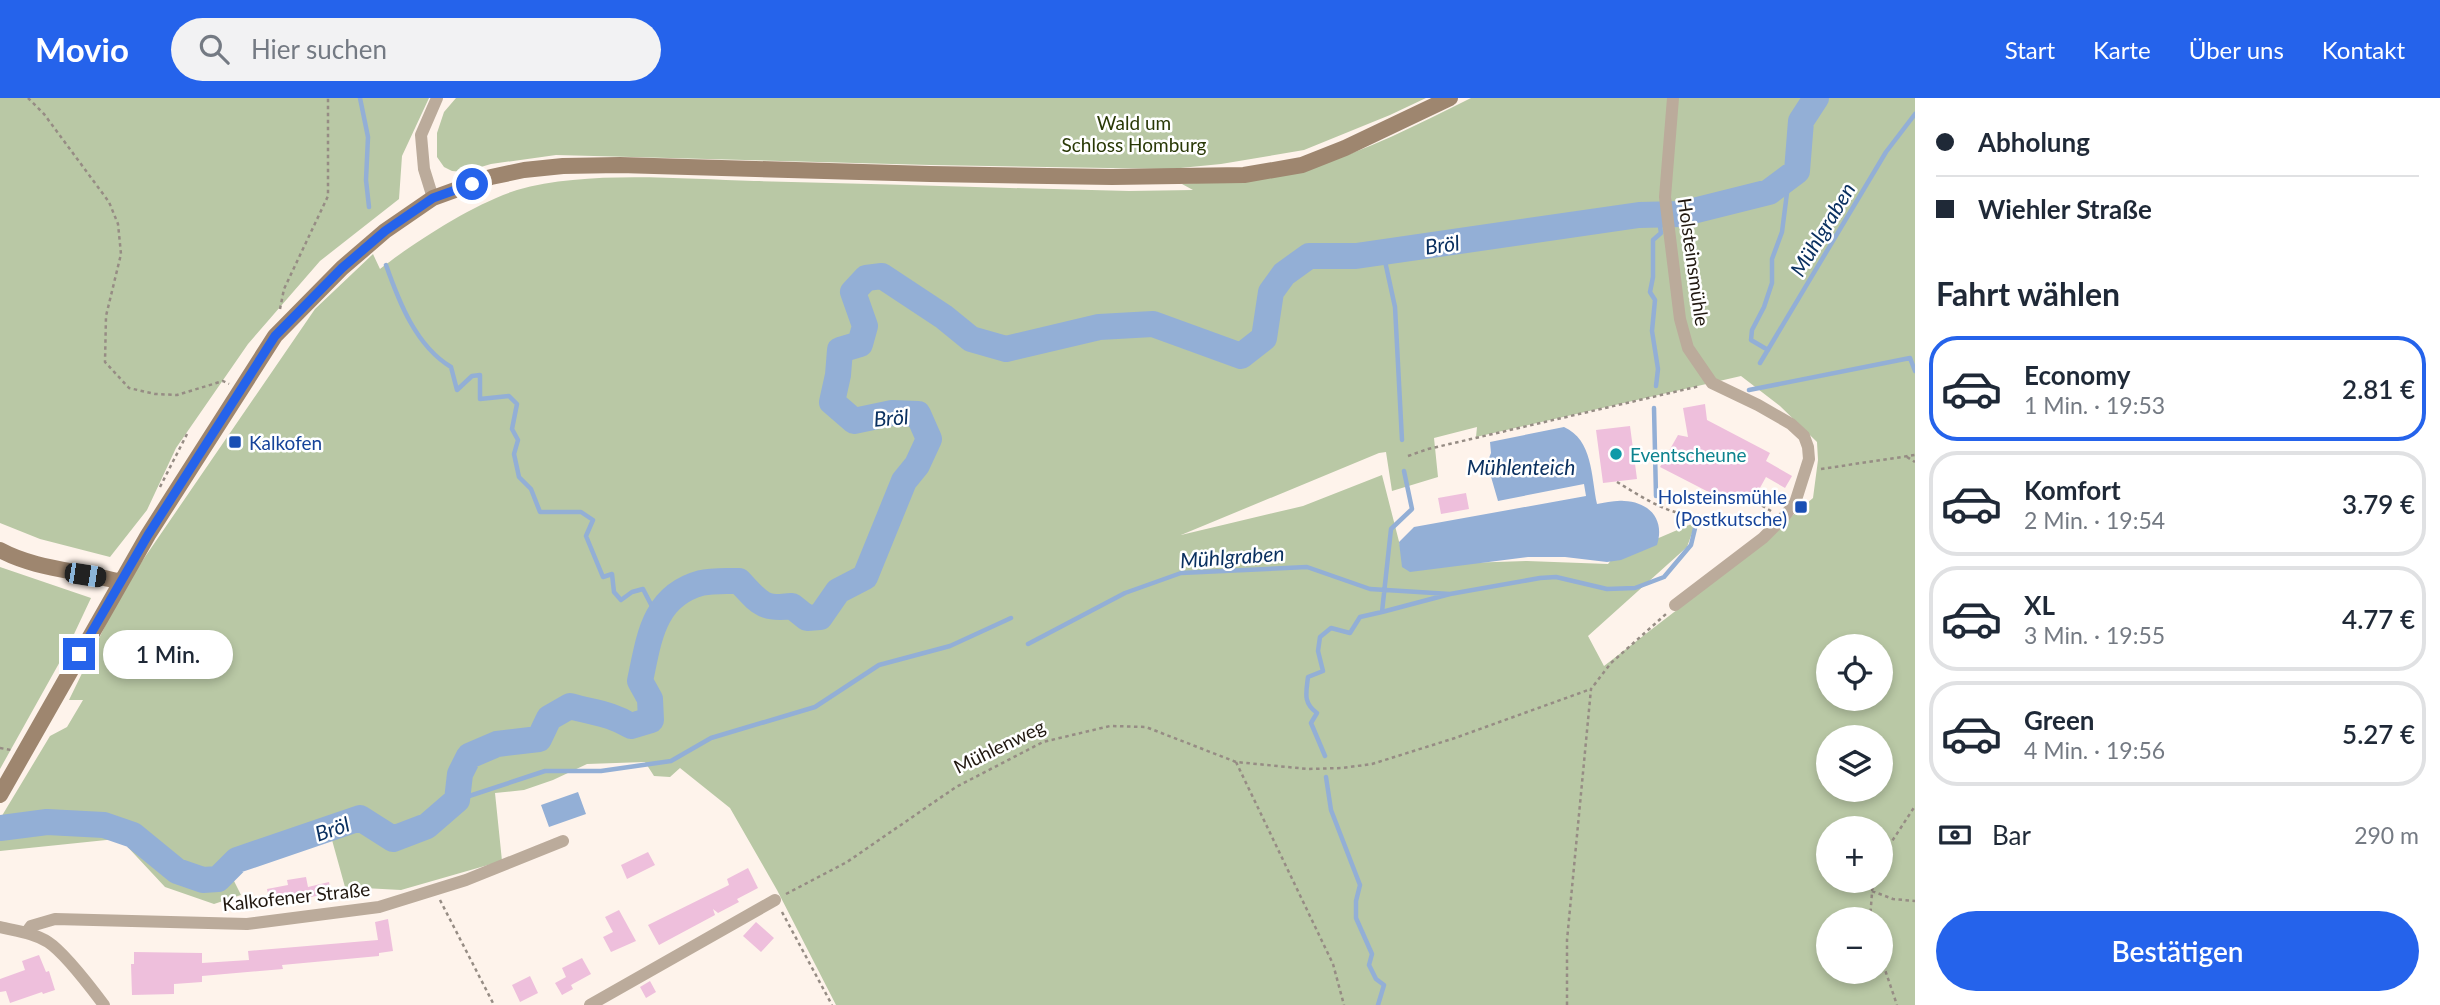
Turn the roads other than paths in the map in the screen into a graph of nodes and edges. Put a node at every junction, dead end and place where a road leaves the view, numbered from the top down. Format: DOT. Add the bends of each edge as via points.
graph roads {
  1 [pos="437,98"];
  2 [pos="1450,98"];
  3 [pos="1673,98"];
  4 [pos="433,198"];
  5 [pos="0,550"];
  6 [pos="120,582"];
  7 [pos="1675,605"];
  8 [pos="0,794"];
  9 [pos="563,841"];
  10 [pos="775,900"];
  11 [pos="0,927"];
  12 [pos="26,933"];
  13 [pos="104,1005"];
  14 [pos="590,1005"];
  1 -- 4 [label="street" via="421,135"];
  2 -- 4 [label="main road" via="1302,164 1244,174 1112,177 563,166 491,177"];
  3 -- 7 [label="street, Holsteinsmühle" via="1664,197 1688,348 1712,383 1791,424 1804,436 1809,459 1795,503 1783,518"];
  4 -- 6 [label="main road" via="342,268 275,336"];
  5 -- 6 [label="main road" via="60,571"];
  6 -- 8 [label="main road"];
  9 -- 12 [label="street, Kalkofener Straße" via="436,891 379,907 247,924 55,919 31,926"];
  10 -- 14 [label="street"];
  11 -- 12 [label="street"];
  12 -- 13 [label="street" via="49,943"];
}
